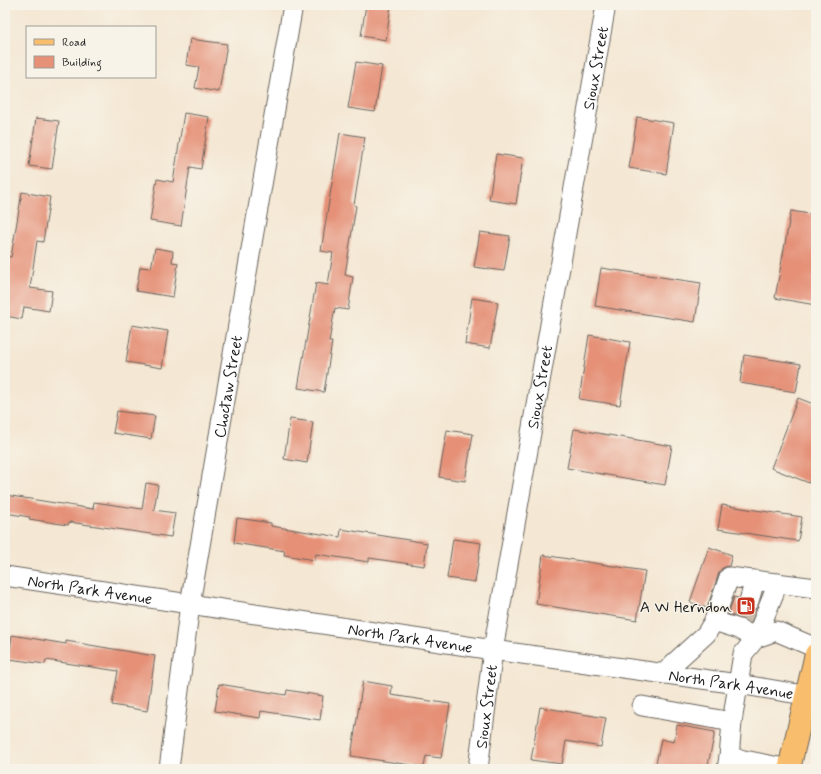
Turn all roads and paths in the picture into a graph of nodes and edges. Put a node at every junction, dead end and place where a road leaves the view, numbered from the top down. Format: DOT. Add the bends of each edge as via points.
graph roads {
  1 [pos="293,5"];
  2 [pos="606,5"];
  3 [pos="5,576"];
  4 [pos="755,580"];
  5 [pos="778,583"];
  6 [pos="816,588"];
  7 [pos="748,601"];
  8 [pos="190,604"];
  9 [pos="714,621"];
  10 [pos="756,638"];
  11 [pos="816,648"];
  12 [pos="493,650"];
  13 [pos="816,654"];
  14 [pos="664,674"];
  15 [pos="738,684"];
  16 [pos="811,696"];
  17 [pos="642,706"];
  18 [pos="732,722"];
  19 [pos="728,763"];
  20 [pos="169,769"];
  21 [pos="478,769"];
  22 [pos="789,769"];
  1 -- 8 [label="street, Choctaw Street"];
  2 -- 12 [label="street, Sioux Street"];
  3 -- 8 [label="street, North Park Avenue"];
  4 -- 5 [label="street"];
  4 -- 7 [label="street"];
  4 -- 9 [label="street" via="729,577"];
  5 -- 6 [label="street"];
  5 -- 10 [label="street"];
  8 -- 12 [label="street, North Park Avenue"];
  8 -- 20 [label="street, Choctaw Street"];
  9 -- 10 [label="street" via="740,626"];
  9 -- 14 [label="street" via="706,634"];
  10 -- 11 [label="street" via="776,631"];
  10 -- 15 [label="street" via="743,654"];
  12 -- 14 [label="street, North Park Avenue"];
  12 -- 21 [label="street, Sioux Street"];
  13 -- 16 [label="main road"];
  14 -- 15 [label="street, North Park Avenue"];
  15 -- 16 [label="street, North Park Avenue"];
  15 -- 18 [label="street"];
  16 -- 22 [label="main road"];
  17 -- 18 [label="street"];
  18 -- 19 [label="street"];
  19 -- 22 [label="street"];
}
